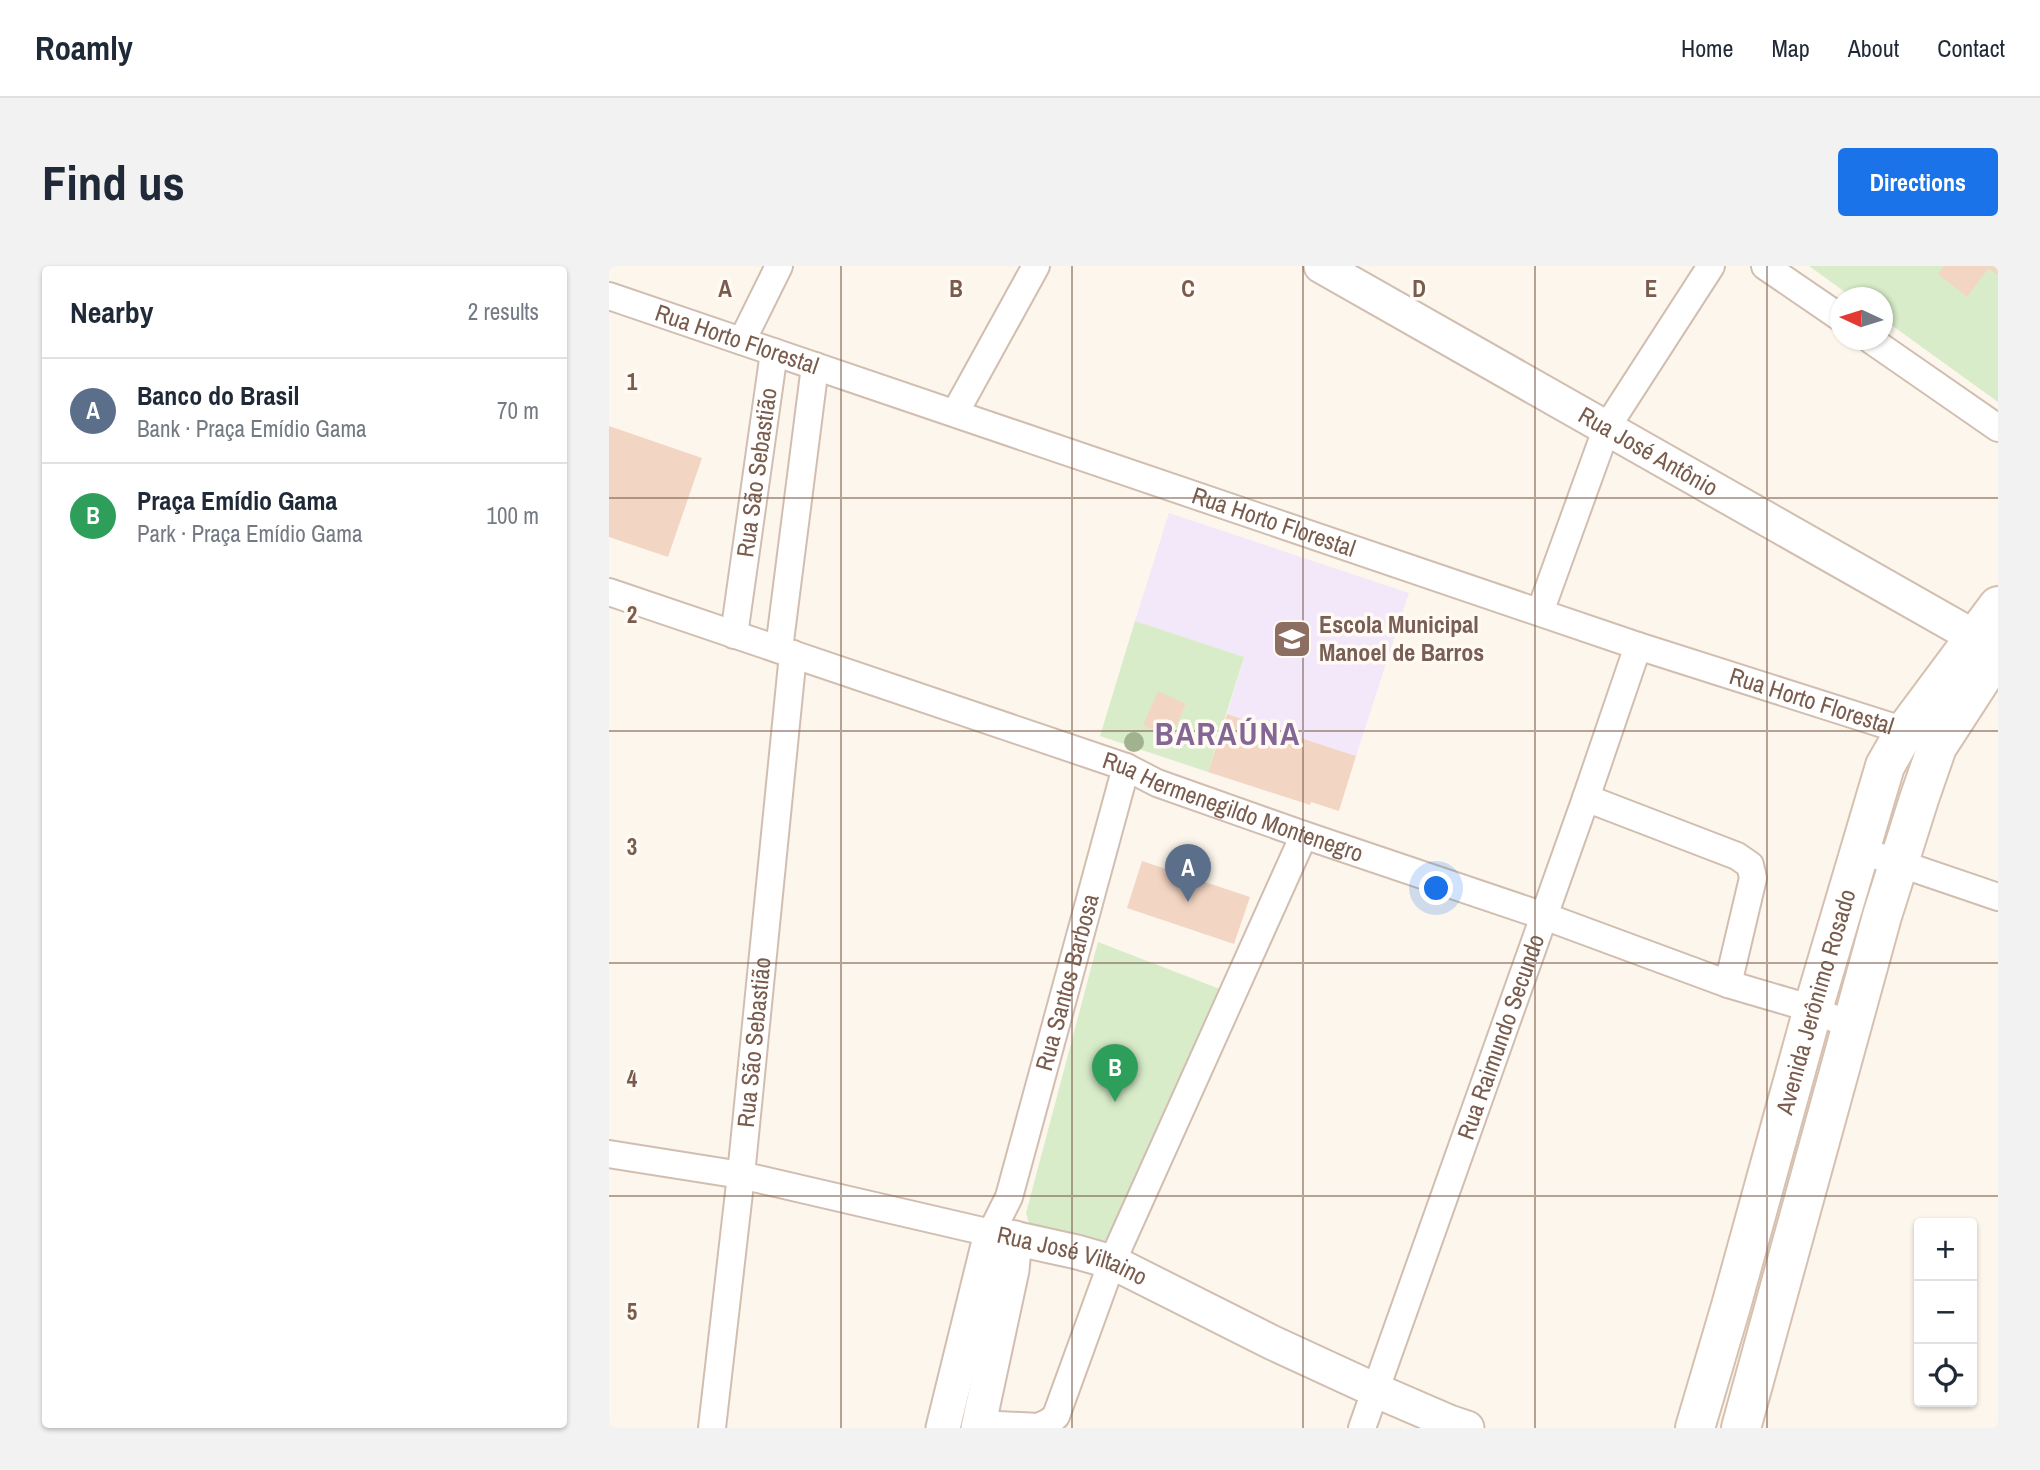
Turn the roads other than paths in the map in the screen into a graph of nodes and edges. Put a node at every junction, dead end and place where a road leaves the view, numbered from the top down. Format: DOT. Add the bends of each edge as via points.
graph roads {
  1 [pos="779,266"];
  2 [pos="1037,266"];
  3 [pos="1321,266"];
  4 [pos="1711,266"];
  5 [pos="1765,266"];
  6 [pos="609,296"];
  7 [pos="1830,311"];
  8 [pos="742,341"];
  9 [pos="1885,350"];
  10 [pos="774,352"];
  11 [pos="815,366"];
  12 [pos="955,414"];
  13 [pos="1607,427"];
  14 [pos="1998,428"];
  15 [pos="760,452"];
  16 [pos="803,461"];
  17 [pos="747,539"];
  18 [pos="792,549"];
  19 [pos="609,592"];
  20 [pos="1998,606"];
  21 [pos="1540,612"];
  22 [pos="734,635"];
  23 [pos="1990,645"];
  24 [pos="1638,646"];
  25 [pos="786,652"];
  26 [pos="1921,739"];
  27 [pos="1126,767"];
  28 [pos="1586,798"];
  29 [pos="1304,835"];
  30 [pos="1860,850"];
  31 [pos="1899,863"];
  32 [pos="1998,897"];
  33 [pos="1544,916"];
  34 [pos="1728,984"];
  35 [pos="1812,1009"];
  36 [pos="1853,1027"];
  37 [pos="609,1154"];
  38 [pos="741,1175"];
  39 [pos="1003,1236"];
  40 [pos="1112,1262"];
  41 [pos="1731,1306"];
  42 [pos="1771,1319"];
  43 [pos="1375,1390"];
  44 [pos="978,1426"];
  45 [pos="712,1428"];
  46 [pos="943,1428"];
  47 [pos="1362,1428"];
  48 [pos="1467,1428"];
  49 [pos="1695,1428"];
  50 [pos="1741,1428"];
  1 -- 8 [label="street"];
  2 -- 12 [label="street"];
  3 -- 13 [label="street, Rua José Antônio"];
  4 -- 13 [label="street"];
  5 -- 7 [label="street"];
  6 -- 8 [label="street, Rua Horto Florestal"];
  8 -- 10 [label="street, Rua Horto Florestal"];
  9 -- 14 [label="street"];
  10 -- 11 [label="street, Rua Horto Florestal"];
  10 -- 15 [label="street, Rua São Sebastião"];
  11 -- 12 [label="street, Rua Horto Florestal"];
  11 -- 16 [label="street, Rua São Sebastião"];
  12 -- 21 [label="street, Rua Horto Florestal"];
  13 -- 21 [label="street"];
  13 -- 23 [label="street, Rua José Antônio"];
  15 -- 16 [label="street"];
  15 -- 17 [label="street, Rua São Sebastião"];
  16 -- 18 [label="street, Rua São Sebastião"];
  17 -- 18 [label="street"];
  17 -- 22 [label="street, Rua São Sebastião"];
  18 -- 25 [label="street, Rua São Sebastião"];
  19 -- 22 [label="street, Rua Hermenegildo Montenegro"];
  20 -- 23 [label="main road, Avenida Jerônimo Rosado"];
  21 -- 24 [label="street, Rua Horto Florestal"];
  22 -- 25 [label="street, Rua Hermenegildo Montenegro"];
  23 -- 26 [label="main road, Avenida Jerônimo Rosado" via="1966,702"];
  24 -- 26 [label="street, Rua Horto Florestal"];
  24 -- 28 [label="street, Rua Raimundo Secundo"];
  25 -- 27 [label="street, Rua Hermenegildo Montenegro"];
  25 -- 38 [label="street, Rua São Sebastião"];
  26 -- 30 [label="main road, Avenida Jerônimo Rosado" via="1885,766"];
  26 -- 31 [label="main road, Avenida Jerônimo Rosado"];
  27 -- 29 [label="street, Rua Hermenegildo Montenegro" via="1157,783"];
  27 -- 39 [label="street, Rua Santos Barbosa" via="1009,1196"];
  28 -- 33 [label="street, Rua Raimundo Secundo"];
  28 -- 34 [label="street" via="1751,865 1753,878"];
  29 -- 33 [label="street, Rua Hermenegildo Montenegro"];
  29 -- 40 [label="street"];
  30 -- 31 [label="street"];
  30 -- 35 [label="main road, Avenida Jerônimo Rosado"];
  31 -- 32 [label="street"];
  31 -- 36 [label="main road, Avenida Jerônimo Rosado"];
  33 -- 34 [label="street, Rua Hermenegildo Montenegro"];
  33 -- 43 [label="street, Rua Raimundo Secundo"];
  34 -- 35 [label="street, Rua Hermenegildo Montenegro"];
  35 -- 36 [label="street, Rua Hermenegildo Montenegro"];
  35 -- 41 [label="main road, Avenida Jerônimo Rosado"];
  36 -- 42 [label="main road, Avenida Jerônimo Rosado"];
  37 -- 38 [label="street, Rua José Viltaino"];
  38 -- 39 [label="street, Rua José Viltaino"];
  38 -- 45 [label="street, Rua São Sebastião"];
  39 -- 40 [label="street, Rua José Viltaino"];
  39 -- 44 [label="street, Rua Santos Barbosa" via="1012,1270"];
  39 -- 46 [label="street, Rua Santos Barbosa"];
  40 -- 43 [label="street, Rua José Viltaino"];
  40 -- 44 [label="street" via="1056,1416 1039,1427"];
  41 -- 42 [label="main road"];
  41 -- 49 [label="main road, Avenida Jerônimo Rosado"];
  42 -- 50 [label="main road, Avenida Jerônimo Rosado"];
  43 -- 47 [label="street, Rua Raimundo Secundo"];
  43 -- 48 [label="street, Rua José Viltaino"];
}
